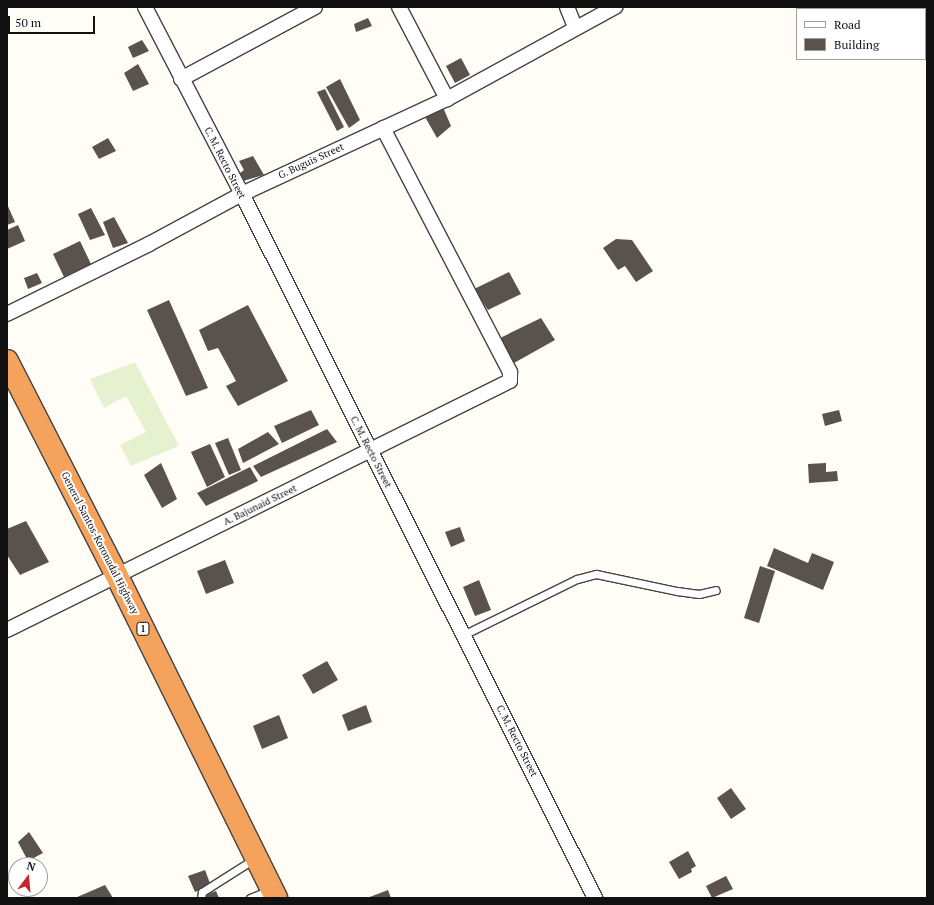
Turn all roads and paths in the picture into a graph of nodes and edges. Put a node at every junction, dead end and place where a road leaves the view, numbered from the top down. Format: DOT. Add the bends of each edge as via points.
graph roads {
  1 [pos="145,7"];
  2 [pos="315,7"];
  3 [pos="399,7"];
  4 [pos="567,7"];
  5 [pos="614,7"];
  6 [pos="575,27"];
  7 [pos="181,79"];
  8 [pos="446,98"];
  9 [pos="383,128"];
  10 [pos="242,194"];
  11 [pos="7,314"];
  12 [pos="7,361"];
  13 [pos="371,451"];
  14 [pos="116,574"];
  15 [pos="716,590"];
  16 [pos="7,630"];
  17 [pos="463,635"];
  18 [pos="256,858"];
  19 [pos="274,894"];
  20 [pos="201,898"];
  21 [pos="250,898"];
  22 [pos="595,898"];
  1 -- 7 [label="street, C. M. Recto Street"];
  2 -- 7 [label="street"];
  3 -- 8 [label="street"];
  4 -- 6 [label="street"];
  5 -- 6 [label="street, G. Buguis Street"];
  6 -- 8 [label="street, G. Buguis Street"];
  7 -- 10 [label="street, C. M. Recto Street"];
  8 -- 9 [label="street, G. Buguis Street"];
  9 -- 10 [label="street, G. Buguis Street"];
  9 -- 13 [label="street, A. Bajunaid Street" via="511,378 508,382"];
  10 -- 11 [label="street, G. Buguis Street" via="149,244"];
  10 -- 13 [label="street, C. M. Recto Street"];
  12 -- 14 [label="highway, General Santos-Koronadal Highway / 1"];
  13 -- 14 [label="street, A. Bajunaid Street"];
  13 -- 17 [label="street, C. M. Recto Street"];
  14 -- 16 [label="street, A. Bajunaid Street"];
  14 -- 18 [label="highway, General Santos-Koronadal Highway / 1"];
  15 -- 17 [label="lane" via="699,594 596,574 577,579"];
  17 -- 22 [label="street, C. M. Recto Street"];
  18 -- 19 [label="highway, General Santos-Koronadal Highway / 1"];
  18 -- 20 [label="lane" via="202,892"];
  19 -- 21 [label="lane"];
}
